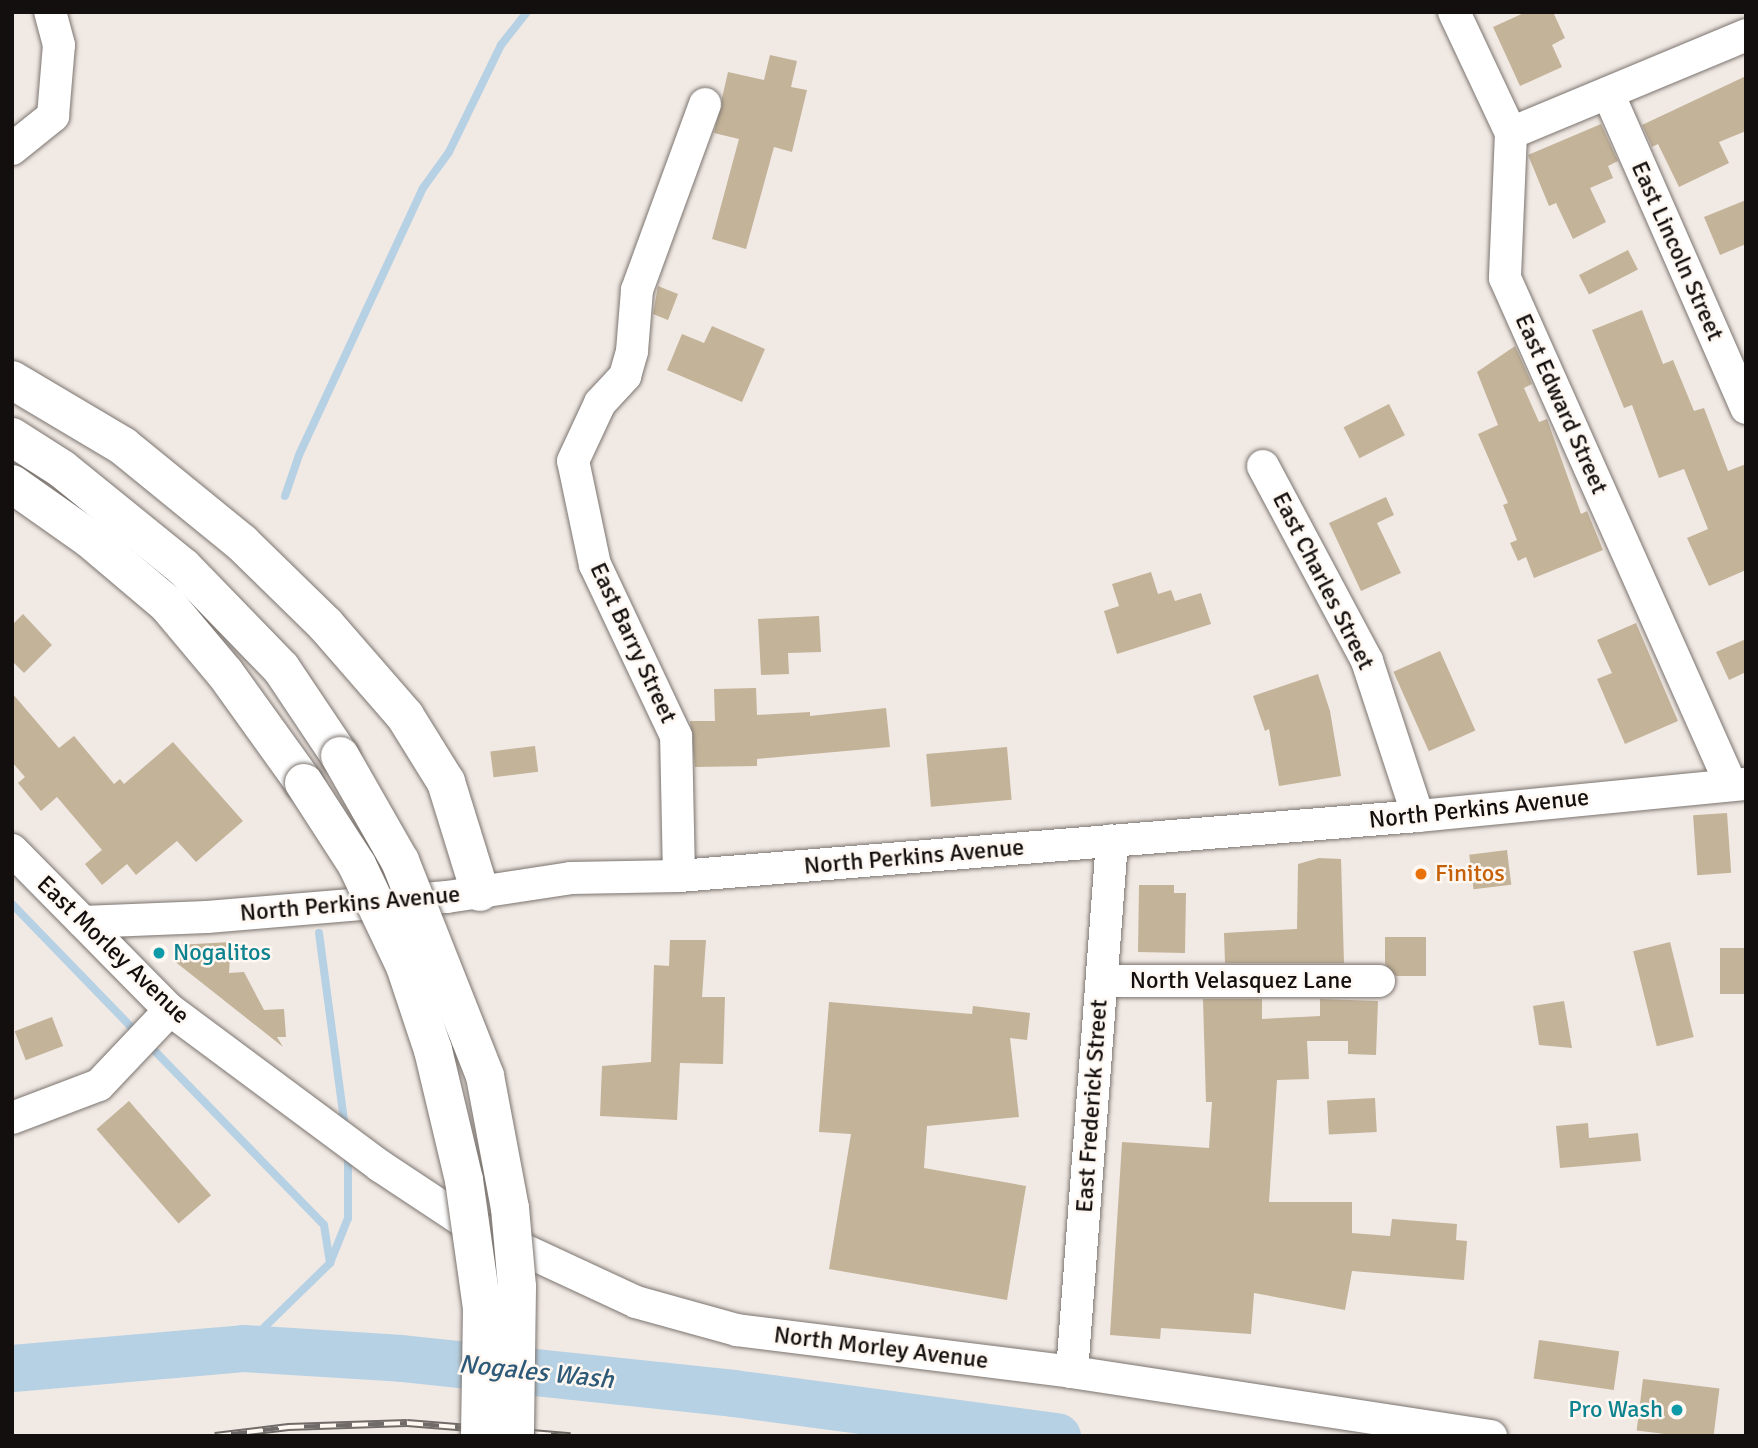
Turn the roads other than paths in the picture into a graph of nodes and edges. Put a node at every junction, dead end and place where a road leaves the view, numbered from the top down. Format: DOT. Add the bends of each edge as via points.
graph roads {
  1 [pos="50,12"];
  2 [pos="1454,12"];
  3 [pos="1746,35"];
  4 [pos="1608,93"];
  5 [pos="705,104"];
  6 [pos="1511,133"];
  7 [pos="12,149"];
  8 [pos="12,380"];
  9 [pos="1746,408"];
  10 [pos="12,437"];
  11 [pos="1264,467"];
  12 [pos="12,484"];
  13 [pos="29,502"];
  14 [pos="1738,784"];
  15 [pos="1418,816"];
  16 [pos="1112,841"];
  17 [pos="12,850"];
  18 [pos="678,876"];
  19 [pos="480,892"];
  20 [pos="83,922"];
  21 [pos="1102,981"];
  22 [pos="1379,981"];
  23 [pos="170,1010"];
  24 [pos="12,1118"];
  25 [pos="318,1121"];
  26 [pos="1072,1372"];
  27 [pos="480,1436"];
  28 [pos="515,1436"];
  29 [pos="1491,1436"];
  1 -- 7 [label="street" via="59,45 53,116"];
  2 -- 6 [label="street, East Edward Street"];
  3 -- 4 [label="street"];
  4 -- 6 [label="street"];
  4 -- 9 [label="street, East Lincoln Street"];
  5 -- 18 [label="street, East Barry Street" via="637,290 625,376 600,403 573,461 595,565 676,736"];
  6 -- 14 [label="street, East Edward Street" via="1505,278"];
  8 -- 19 [label="main road" via="123,446 242,543 325,624 405,716 446,782"];
  10 -- 28 [label="main road, bridge" via="62,469 183,567 281,668 340,756 400,861 485,1076 510,1208 516,1273"];
  11 -- 15 [label="street, East Charles Street" via="1367,661"];
  12 -- 13 [label="main road"];
  13 -- 27 [label="main road, bridge" via="167,604 225,673 357,865 405,966 433,1050 464,1180 482,1308"];
  14 -- 15 [label="street, North Perkins Avenue"];
  15 -- 16 [label="street, North Perkins Avenue"];
  16 -- 18 [label="street, North Perkins Avenue"];
  16 -- 21 [label="street, East Frederick Street"];
  17 -- 20 [label="street, East Morley Avenue"];
  18 -- 19 [label="street, North Perkins Avenue" via="571,878"];
  19 -- 20 [label="street, North Perkins Avenue" via="207,917"];
  20 -- 23 [label="street, East Morley Avenue"];
  21 -- 22 [label="street, North Velasquez Lane"];
  21 -- 26 [label="street, East Frederick Street"];
  23 -- 24 [label="street" via="99,1085"];
  23 -- 25 [label="street, East Morley Avenue"];
  25 -- 26 [label="street, North Morley Avenue" via="466,1223 636,1302 737,1329"];
  26 -- 29 [label="street, North Morley Avenue"];
}
